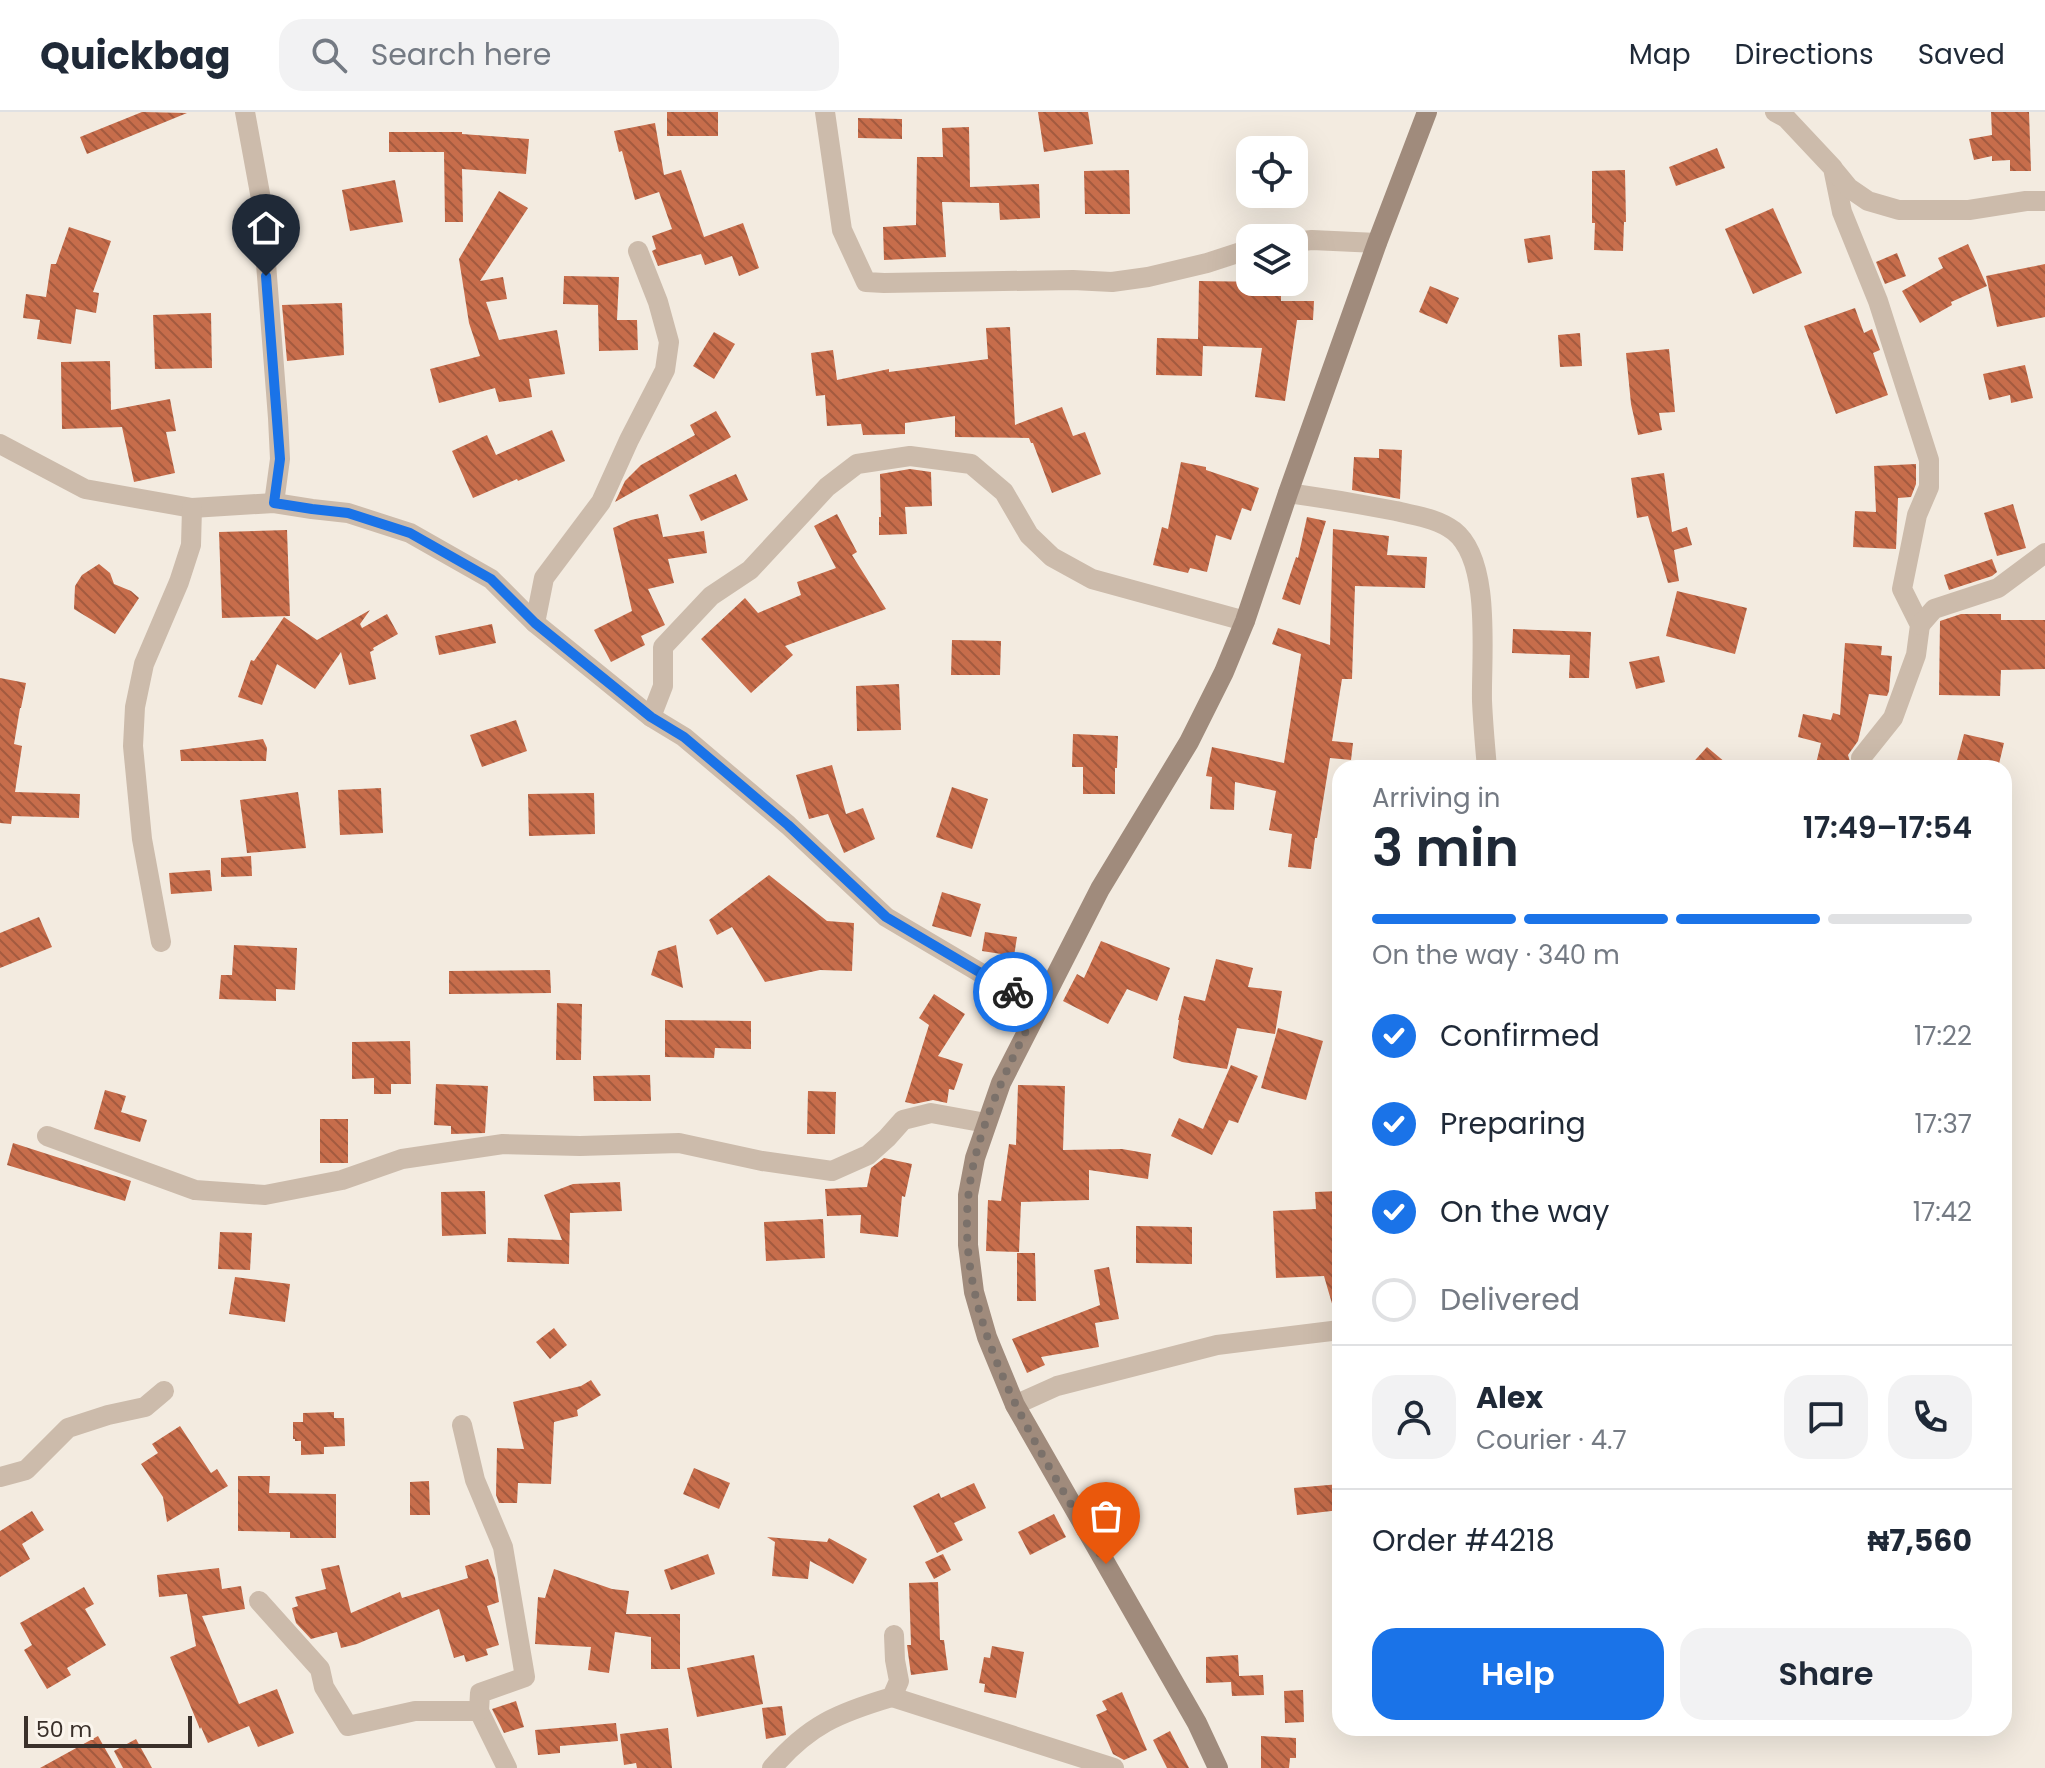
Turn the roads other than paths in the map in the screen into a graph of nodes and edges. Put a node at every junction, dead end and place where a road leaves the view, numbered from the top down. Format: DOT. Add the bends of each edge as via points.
graph roads {
  1 [pos="245,112"];
  2 [pos="825,112"];
  3 [pos="1427,112"];
  4 [pos="1775,112"];
  5 [pos="1833,168"];
  6 [pos="2045,201"];
  7 [pos="1308,240"];
  8 [pos="1377,243"];
  9 [pos="638,251"];
  10 [pos="1236,254"];
  11 [pos="0,444"];
  12 [pos="1288,493"];
  13 [pos="274,503"];
  14 [pos="192,508"];
  15 [pos="2045,553"];
  16 [pos="1245,621"];
  17 [pos="535,623"];
  18 [pos="1920,625"];
  19 [pos="651,717"];
  20 [pos="1861,758"];
  21 [pos="1486,760"];
  22 [pos="161,942"];
  23 [pos="1038,1007"];
  24 [pos="986,1123"];
  25 [pos="47,1136"];
  26 [pos="1332,1331"];
  27 [pos="164,1391"];
  28 [pos="1015,1405"];
  29 [pos="462,1425"];
  30 [pos="0,1477"];
  31 [pos="259,1601"];
  32 [pos="894,1635"];
  33 [pos="892,1697"];
  34 [pos="479,1711"];
  35 [pos="507,1768"];
  36 [pos="772,1768"];
  37 [pos="1114,1768"];
  38 [pos="1218,1768"];
  1 -- 13 [label="street" via="261,199 278,418"];
  2 -- 10 [label="street" via="842,230 866,282 1112,282"];
  3 -- 8 [label="main road"];
  4 -- 5 [label="street"];
  5 -- 6 [label="street" via="1868,201 1899,210 1969,210"];
  5 -- 18 [label="street" via="1842,212 1878,301 1929,460 1929,487 1917,515 1902,589"];
  7 -- 8 [label="street"];
  8 -- 12 [label="main road"];
  9 -- 17 [label="street" via="669,342 665,370 601,502 544,578"];
  11 -- 14 [label="street" via="85,489"];
  12 -- 16 [label="main road"];
  12 -- 21 [label="street" via="1434,520 1468,546 1483,620"];
  13 -- 14 [label="street"];
  13 -- 17 [label="street" via="348,513 410,533 491,579"];
  14 -- 22 [label="street" via="191,545 144,664 135,707 133,746 142,839"];
  15 -- 18 [label="street" via="1998,588 1934,609"];
  16 -- 19 [label="street" via="1092,579 1052,557 1029,535 1004,492 971,464 910,456 857,464 827,487 750,570 711,596 663,647 663,686"];
  16 -- 23 [label="main road" via="1189,742 1100,889"];
  17 -- 19 [label="street"];
  18 -- 20 [label="street" via="1916,655 1893,718"];
  19 -- 23 [label="street" via="684,737 788,825 886,917"];
  23 -- 24 [label="main road"];
  24 -- 25 [label="street" via="931,1113 903,1120 868,1155 832,1171 679,1143 503,1144 402,1159 342,1180 265,1195 195,1190"];
  24 -- 28 [label="main road" via="968,1195 968,1245 987,1337"];
  26 -- 28 [label="street" via="1217,1345 1057,1386"];
  27 -- 30 [label="street" via="145,1407 68,1428 26,1470"];
  28 -- 38 [label="main road"];
  29 -- 34 [label="street" via="475,1480 503,1547 525,1677 480,1693"];
  31 -- 34 [label="street" via="320,1669 324,1687 348,1726 415,1711"];
  32 -- 33 [label="street" via="899,1681"];
  33 -- 36 [label="street" via="829,1719 790,1747"];
  33 -- 37 [label="street"];
  34 -- 35 [label="street"];
}
